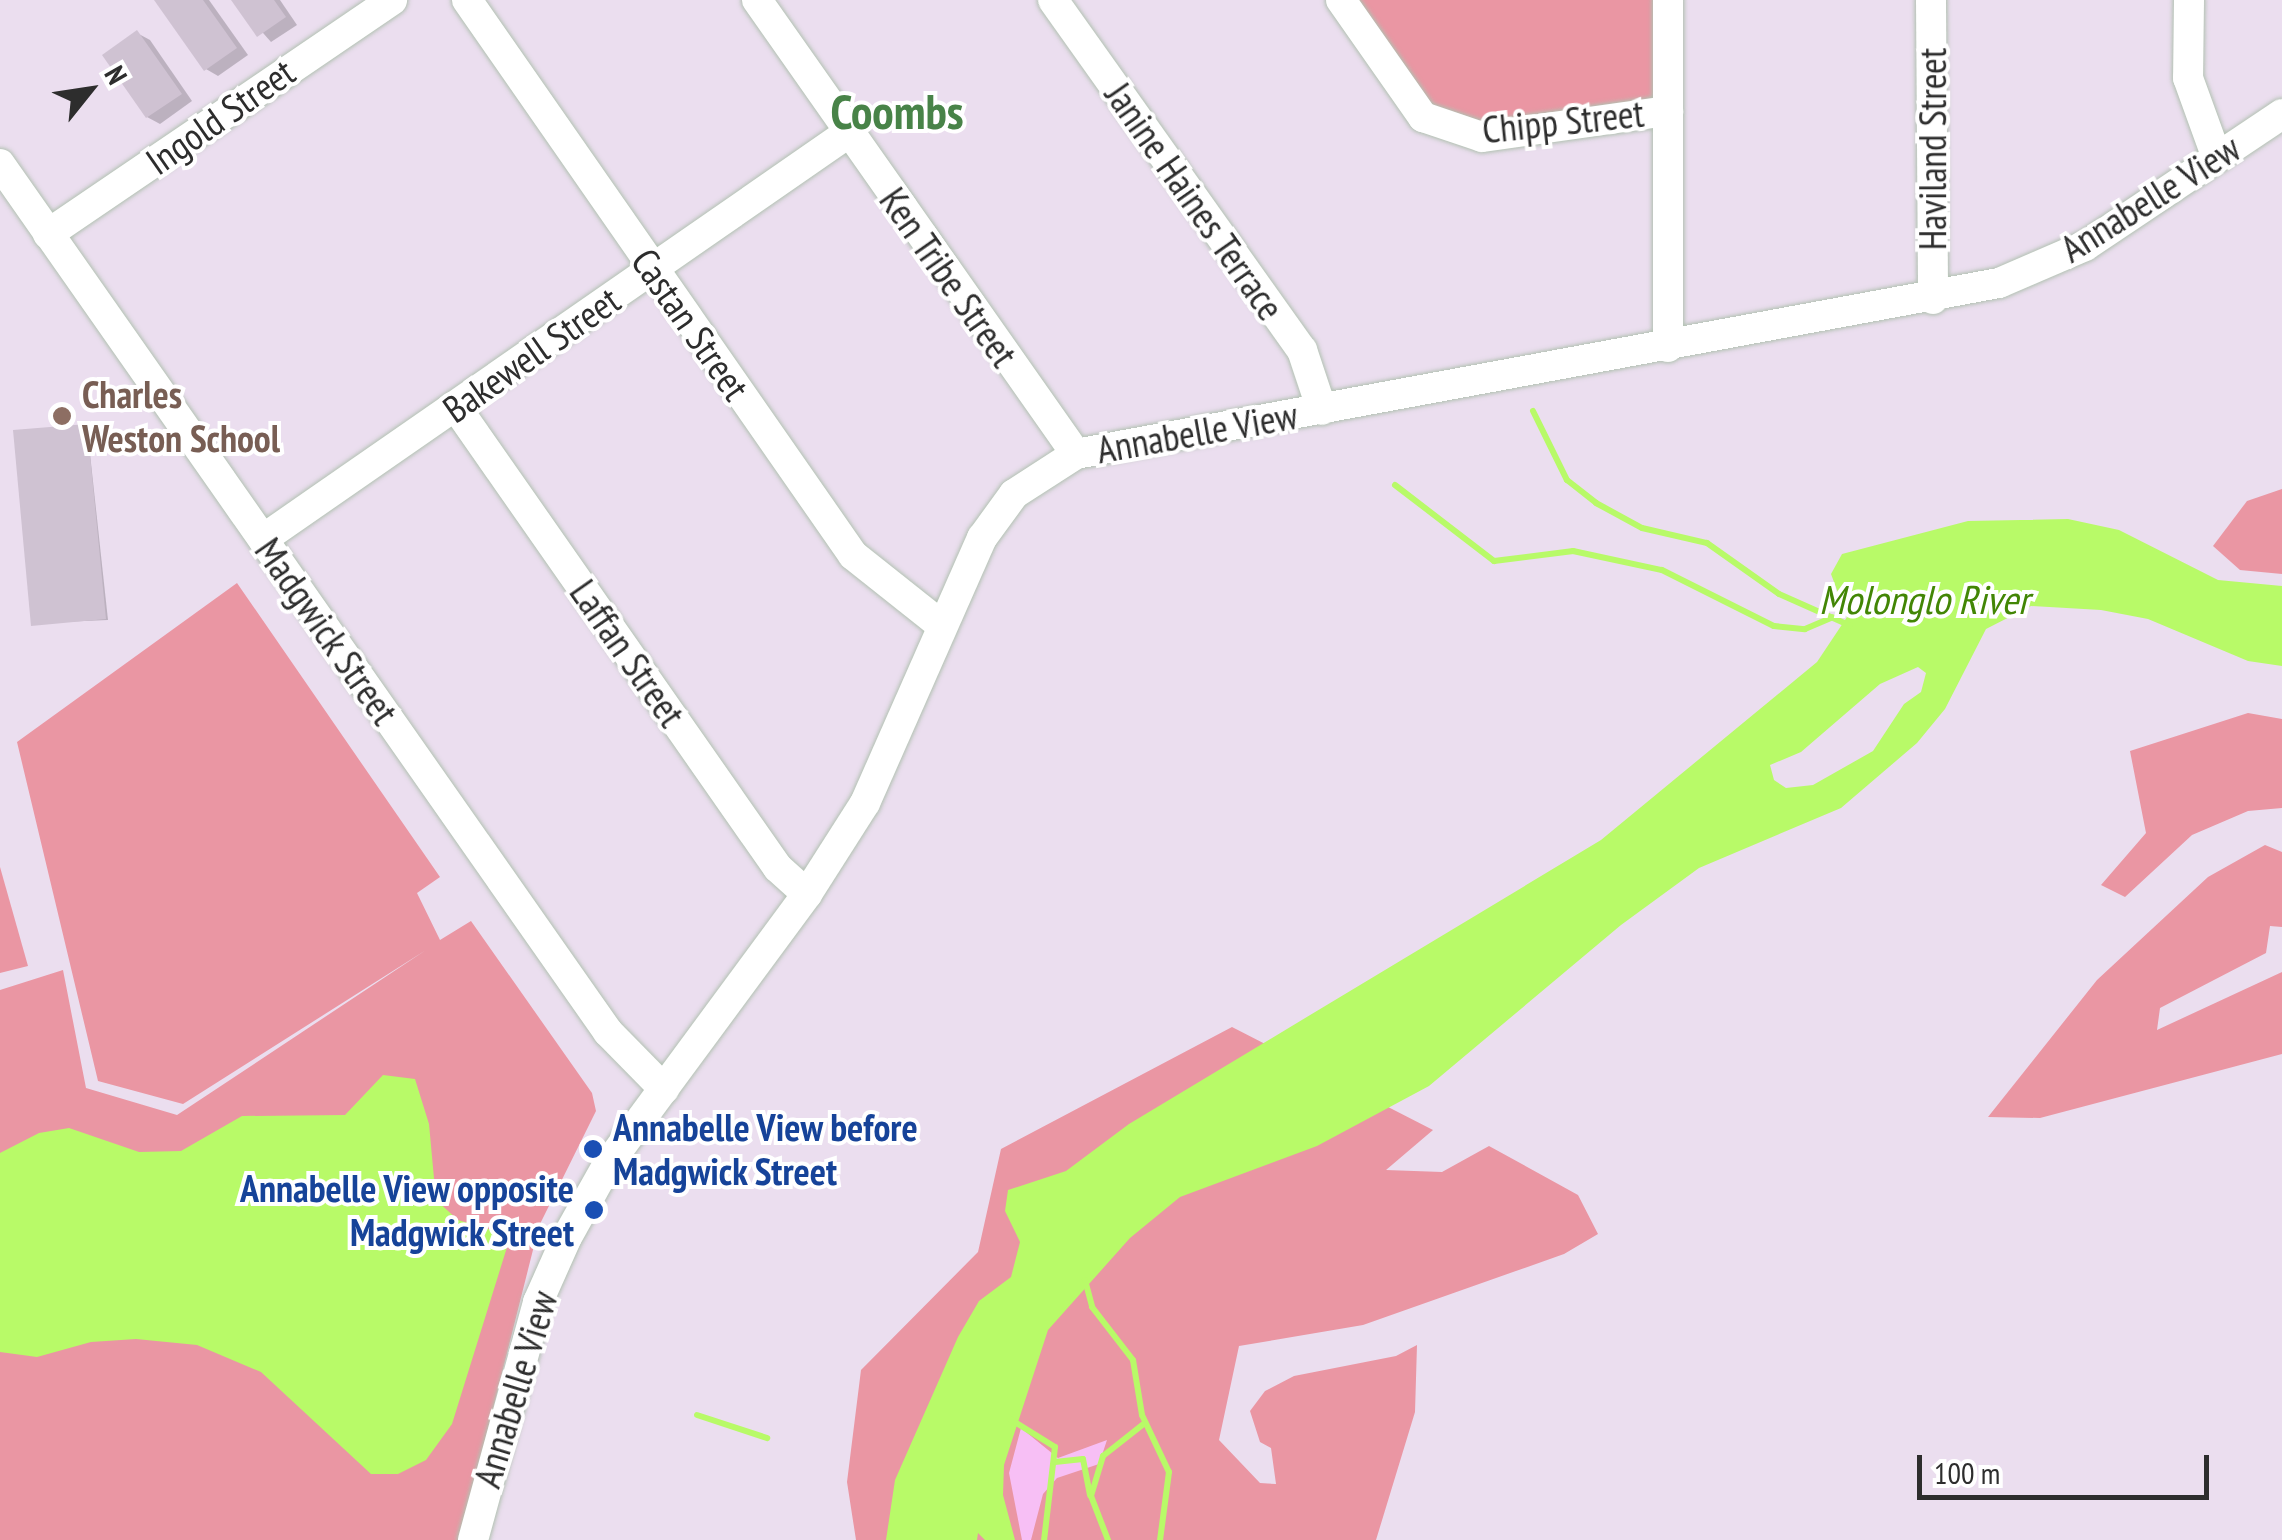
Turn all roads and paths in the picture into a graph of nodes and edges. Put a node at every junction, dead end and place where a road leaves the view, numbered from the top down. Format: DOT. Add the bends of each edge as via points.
graph roads {
  1 [pos="392,0"];
  2 [pos="467,0"];
  3 [pos="757,0"];
  4 [pos="1052,0"];
  5 [pos="1342,0"];
  6 [pos="1668,0"];
  7 [pos="1931,0"];
  8 [pos="2188,0"];
  9 [pos="1668,111"];
  10 [pos="2282,114"];
  11 [pos="848,133"];
  12 [pos="2217,158"];
  13 [pos="0,164"];
  14 [pos="48,234"];
  15 [pos="652,268"];
  16 [pos="1933,299"];
  17 [pos="1668,346"];
  18 [pos="456,407"];
  19 [pos="1322,410"];
  20 [pos="1076,454"];
  21 [pos="263,540"];
  22 [pos="941,624"];
  23 [pos="807,894"];
  24 [pos="664,1089"];
  25 [pos="474,1540"];
  1 -- 14 [label="street, Ingold Street"];
  2 -- 15 [label="street, Castan Street"];
  3 -- 11 [label="street, Ken Tribe Street"];
  4 -- 19 [label="street, Janine Haines Terrace" via="1302,350"];
  5 -- 9 [label="street, Chipp Street" via="1422,118 1482,138"];
  6 -- 9 [label="street"];
  7 -- 16 [label="street, Haviland Street"];
  8 -- 12 [label="street" via="2188,78"];
  9 -- 17 [label="street"];
  10 -- 12 [label="street, Annabelle View"];
  11 -- 15 [label="street, Bakewell Street"];
  11 -- 20 [label="street, Ken Tribe Street"];
  12 -- 16 [label="street, Annabelle View" via="2085,246 1999,283"];
  13 -- 14 [label="street, Madgwick Street"];
  14 -- 21 [label="street, Madgwick Street"];
  15 -- 18 [label="street, Bakewell Street"];
  15 -- 22 [label="street, Castan Street" via="853,555"];
  16 -- 17 [label="street, Annabelle View"];
  17 -- 19 [label="street, Annabelle View"];
  18 -- 21 [label="street, Bakewell Street"];
  18 -- 23 [label="street, Laffan Street" via="778,868"];
  19 -- 20 [label="street, Annabelle View"];
  20 -- 22 [label="street, Annabelle View" via="1014,494 982,538"];
  21 -- 24 [label="street, Madgwick Street" via="608,1032"];
  22 -- 23 [label="street, Annabelle View" via="864,803"];
  23 -- 24 [label="street, Annabelle View"];
  24 -- 25 [label="street, Annabelle View" via="588,1197 538,1302"];
}
